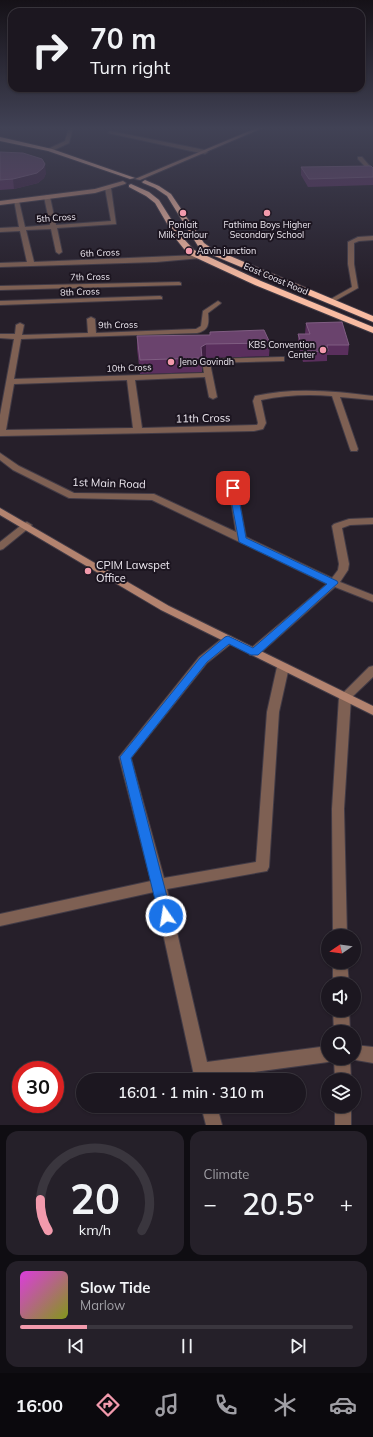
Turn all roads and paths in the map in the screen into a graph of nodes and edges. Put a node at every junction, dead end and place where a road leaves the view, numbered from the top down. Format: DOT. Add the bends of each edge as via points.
graph roads {
  1 [pos="124,180"];
  2 [pos="126,180"];
  3 [pos="138,180"];
  4 [pos="132,182"];
  5 [pos="108,188"];
  6 [pos="47,197"];
  7 [pos="16,201"];
  8 [pos="0,203"];
  9 [pos="54,227"];
  10 [pos="23,229"];
  11 [pos="0,230"];
  12 [pos="373,238"];
  13 [pos="59,252"];
  14 [pos="199,257"];
  15 [pos="31,264"];
  16 [pos="0,265"];
  17 [pos="180,284"];
  18 [pos="0,288"];
  19 [pos="160,298"];
  20 [pos="331,301"];
  21 [pos="0,303"];
  22 [pos="218,303"];
  23 [pos="91,319"];
  24 [pos="373,319"];
  25 [pos="20,325"];
  26 [pos="373,330"];
  27 [pos="92,334"];
  28 [pos="0,336"];
  29 [pos="19,336"];
  30 [pos="281,359"];
  31 [pos="208,375"];
  32 [pos="131,378"];
  33 [pos="9,382"];
  34 [pos="335,393"];
  35 [pos="213,397"];
  36 [pos="373,398"];
  37 [pos="138,431"];
  38 [pos="0,433"];
  39 [pos="354,449"];
  40 [pos="0,456"];
  41 [pos="231,476"];
  42 [pos="0,510"];
  43 [pos="373,522"];
  44 [pos="27,525"];
  45 [pos="242,540"];
  46 [pos="0,547"];
  47 [pos="334,583"];
  48 [pos="373,599"];
  49 [pos="228,640"];
  50 [pos="254,652"];
  51 [pos="283,666"];
  52 [pos="373,670"];
  53 [pos="345,698"];
  54 [pos="373,711"];
  55 [pos="159,885"];
  56 [pos="0,920"];
  57 [pos="340,929"];
  58 [pos="361,1054"];
  59 [pos="321,1055"];
  60 [pos="373,1055"];
  61 [pos="202,1073"];
  62 [pos="214,1073"];
  63 [pos="211,1113"];
  64 [pos="343,1113"];
  65 [pos="214,1125"];
  66 [pos="344,1125"];
  1 -- 4 [label="highway, East Coast Road"];
  2 -- 4 [label="highway, East Coast Road"];
  3 -- 4 [label="street"];
  4 -- 5 [label="street"];
  4 -- 14 [label="highway, East Coast Road" via="151,196 184,246"];
  4 -- 20 [label="highway, East Coast Road" via="157,187 169,195 208,250"];
  5 -- 6 [label="street"];
  5 -- 9 [label="street, 5th Cross" via="114,223"];
  6 -- 7 [label="street"];
  6 -- 9 [label="street"];
  7 -- 8 [label="street"];
  7 -- 10 [label="street"];
  9 -- 10 [label="street, 5th Cross"];
  9 -- 13 [label="street"];
  10 -- 11 [label="street, 5th Cross"];
  10 -- 15 [label="street"];
  12 -- 20 [label="street" via="351,242 355,288"];
  14 -- 15 [label="street, 6th Cross"];
  14 -- 26 [label="highway, East Coast Road"];
  15 -- 16 [label="street, 6th Cross"];
  17 -- 18 [label="street, 7th Cross"];
  19 -- 21 [label="street, 8th Cross"];
  20 -- 24 [label="highway, East Coast Road"];
  22 -- 27 [label="street, 9th Cross" via="205,312 203,329"];
  23 -- 27 [label="street"];
  25 -- 29 [label="street"];
  27 -- 29 [label="street, 9th Cross"];
  28 -- 29 [label="street, 9th Cross"];
  29 -- 33 [label="street"];
  30 -- 31 [label="street" via="206,361"];
  31 -- 32 [label="street, 10th Cross"];
  31 -- 35 [label="street"];
  32 -- 33 [label="street, 10th Cross"];
  32 -- 37 [label="street"];
  33 -- 38 [label="street"];
  34 -- 36 [label="street, 11th Cross"];
  34 -- 37 [label="street, 11th Cross" via="258,398 262,423 260,427"];
  34 -- 39 [label="street"];
  37 -- 38 [label="street, 11th Cross"];
  40 -- 45 [label="street, 1st Main Road" via="16,468 72,496 154,497"];
  41 -- 45 [label="street"];
  42 -- 44 [label="street"];
  43 -- 47 [label="street" via="349,522 337,526 344,563 343,570"];
  44 -- 46 [label="street"];
  44 -- 49 [label="street" via="165,608"];
  45 -- 47 [label="street, 1st Main Road"];
  47 -- 48 [label="street, 1st Main Road"];
  47 -- 50 [label="street"];
  49 -- 50 [label="street"];
  49 -- 55 [label="street" via="203,660 125,757"];
  50 -- 51 [label="street"];
  51 -- 53 [label="street"];
  51 -- 55 [label="street" via="273,712 262,867"];
  52 -- 53 [label="street"];
  53 -- 54 [label="street"];
  53 -- 57 [label="street" via="338,809"];
  55 -- 56 [label="street"];
  55 -- 61 [label="street"];
  58 -- 60 [label="street"];
  59 -- 62 [label="street"];
  63 -- 65 [label="street"];
  64 -- 66 [label="street"];
}
